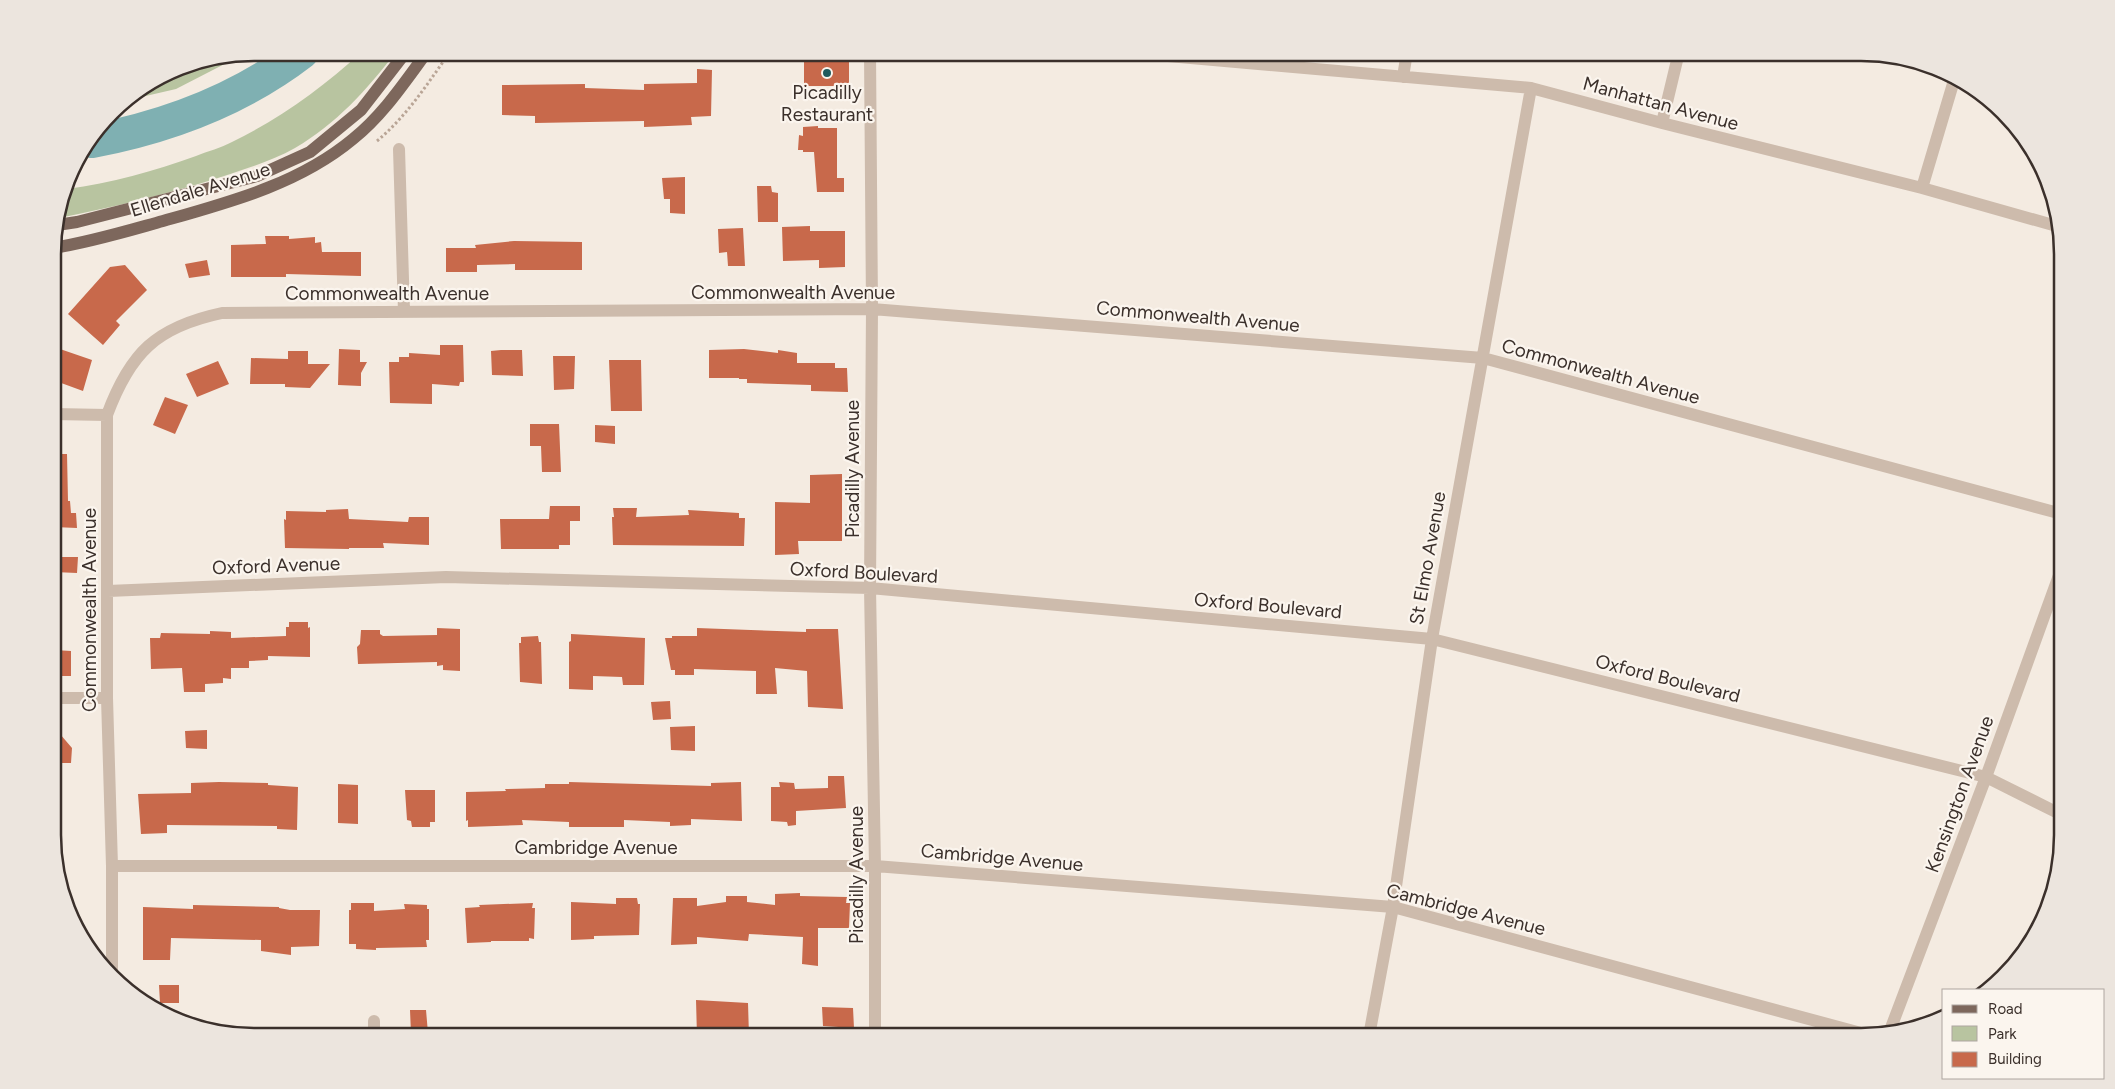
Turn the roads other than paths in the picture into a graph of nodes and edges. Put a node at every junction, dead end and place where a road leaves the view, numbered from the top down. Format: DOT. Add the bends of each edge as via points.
graph roads {
  1 [pos="399,61"];
  2 [pos="420,61"];
  3 [pos="870,61"];
  4 [pos="1222,61"];
  5 [pos="1406,61"];
  6 [pos="1677,61"];
  7 [pos="1403,77"];
  8 [pos="1953,85"];
  9 [pos="1531,88"];
  10 [pos="1662,123"];
  11 [pos="399,149"];
  12 [pos="1922,188"];
  13 [pos="64,224"];
  14 [pos="2051,225"];
  15 [pos="62,247"];
  16 [pos="872,309"];
  17 [pos="404,312"];
  18 [pos="1483,358"];
  19 [pos="61,414"];
  20 [pos="107,415"];
  21 [pos="2054,512"];
  22 [pos="446,576"];
  23 [pos="870,588"];
  24 [pos="2054,589"];
  25 [pos="108,591"];
  26 [pos="1432,639"];
  27 [pos="61,698"];
  28 [pos="107,698"];
  29 [pos="1986,777"];
  30 [pos="2054,812"];
  31 [pos="112,866"];
  32 [pos="875,866"];
  33 [pos="1393,907"];
  34 [pos="112,965"];
  35 [pos="374,1021"];
  36 [pos="1892,1025"];
  37 [pos="374,1028"];
  38 [pos="875,1028"];
  39 [pos="1370,1028"];
  40 [pos="1842,1028"];
  1 -- 13 [label="main road, Ellendale Avenue" via="361,110 310,152 256,176"];
  2 -- 15 [label="main road, Ellendale Avenue" via="375,119 354,139 284,182 238,200"];
  3 -- 16 [label="street, Picadilly Avenue"];
  4 -- 7 [label="street, Manhattan Avenue"];
  5 -- 7 [label="street"];
  6 -- 10 [label="street"];
  7 -- 9 [label="street, Manhattan Avenue"];
  8 -- 12 [label="street"];
  9 -- 10 [label="street, Manhattan Avenue"];
  9 -- 18 [label="street, St Elmo Avenue"];
  10 -- 12 [label="street, Manhattan Avenue"];
  11 -- 17 [label="street"];
  12 -- 14 [label="street, Manhattan Avenue"];
  16 -- 17 [label="street, Commonwealth Avenue"];
  16 -- 18 [label="street, Commonwealth Avenue"];
  16 -- 23 [label="street, Picadilly Avenue"];
  17 -- 20 [label="street, Commonwealth Avenue" via="222,313 193,319 170,329 136,357 124,374"];
  18 -- 21 [label="street, Commonwealth Avenue"];
  18 -- 26 [label="street, St Elmo Avenue"];
  19 -- 20 [label="street"];
  20 -- 25 [label="street, Commonwealth Avenue"];
  22 -- 23 [label="street, Oxford Boulevard"];
  22 -- 25 [label="street, Oxford Avenue"];
  23 -- 26 [label="street, Oxford Boulevard"];
  23 -- 32 [label="street, Picadilly Avenue"];
  24 -- 29 [label="street, Kensington Avenue"];
  25 -- 28 [label="street, Commonwealth Avenue"];
  26 -- 29 [label="street, Oxford Boulevard"];
  26 -- 33 [label="street, St Elmo Avenue"];
  27 -- 28 [label="street"];
  28 -- 31 [label="street, Commonwealth Avenue"];
  29 -- 30 [label="street, Oxford Boulevard"];
  29 -- 36 [label="street, Kensington Avenue"];
  31 -- 32 [label="street, Cambridge Avenue"];
  31 -- 34 [label="street, Commonwealth Avenue"];
  32 -- 33 [label="street, Cambridge Avenue"];
  32 -- 38 [label="street, Picadilly Avenue"];
  33 -- 39 [label="street, St Elmo Avenue"];
  33 -- 40 [label="street, Cambridge Avenue"];
  35 -- 37 [label="street"];
}
